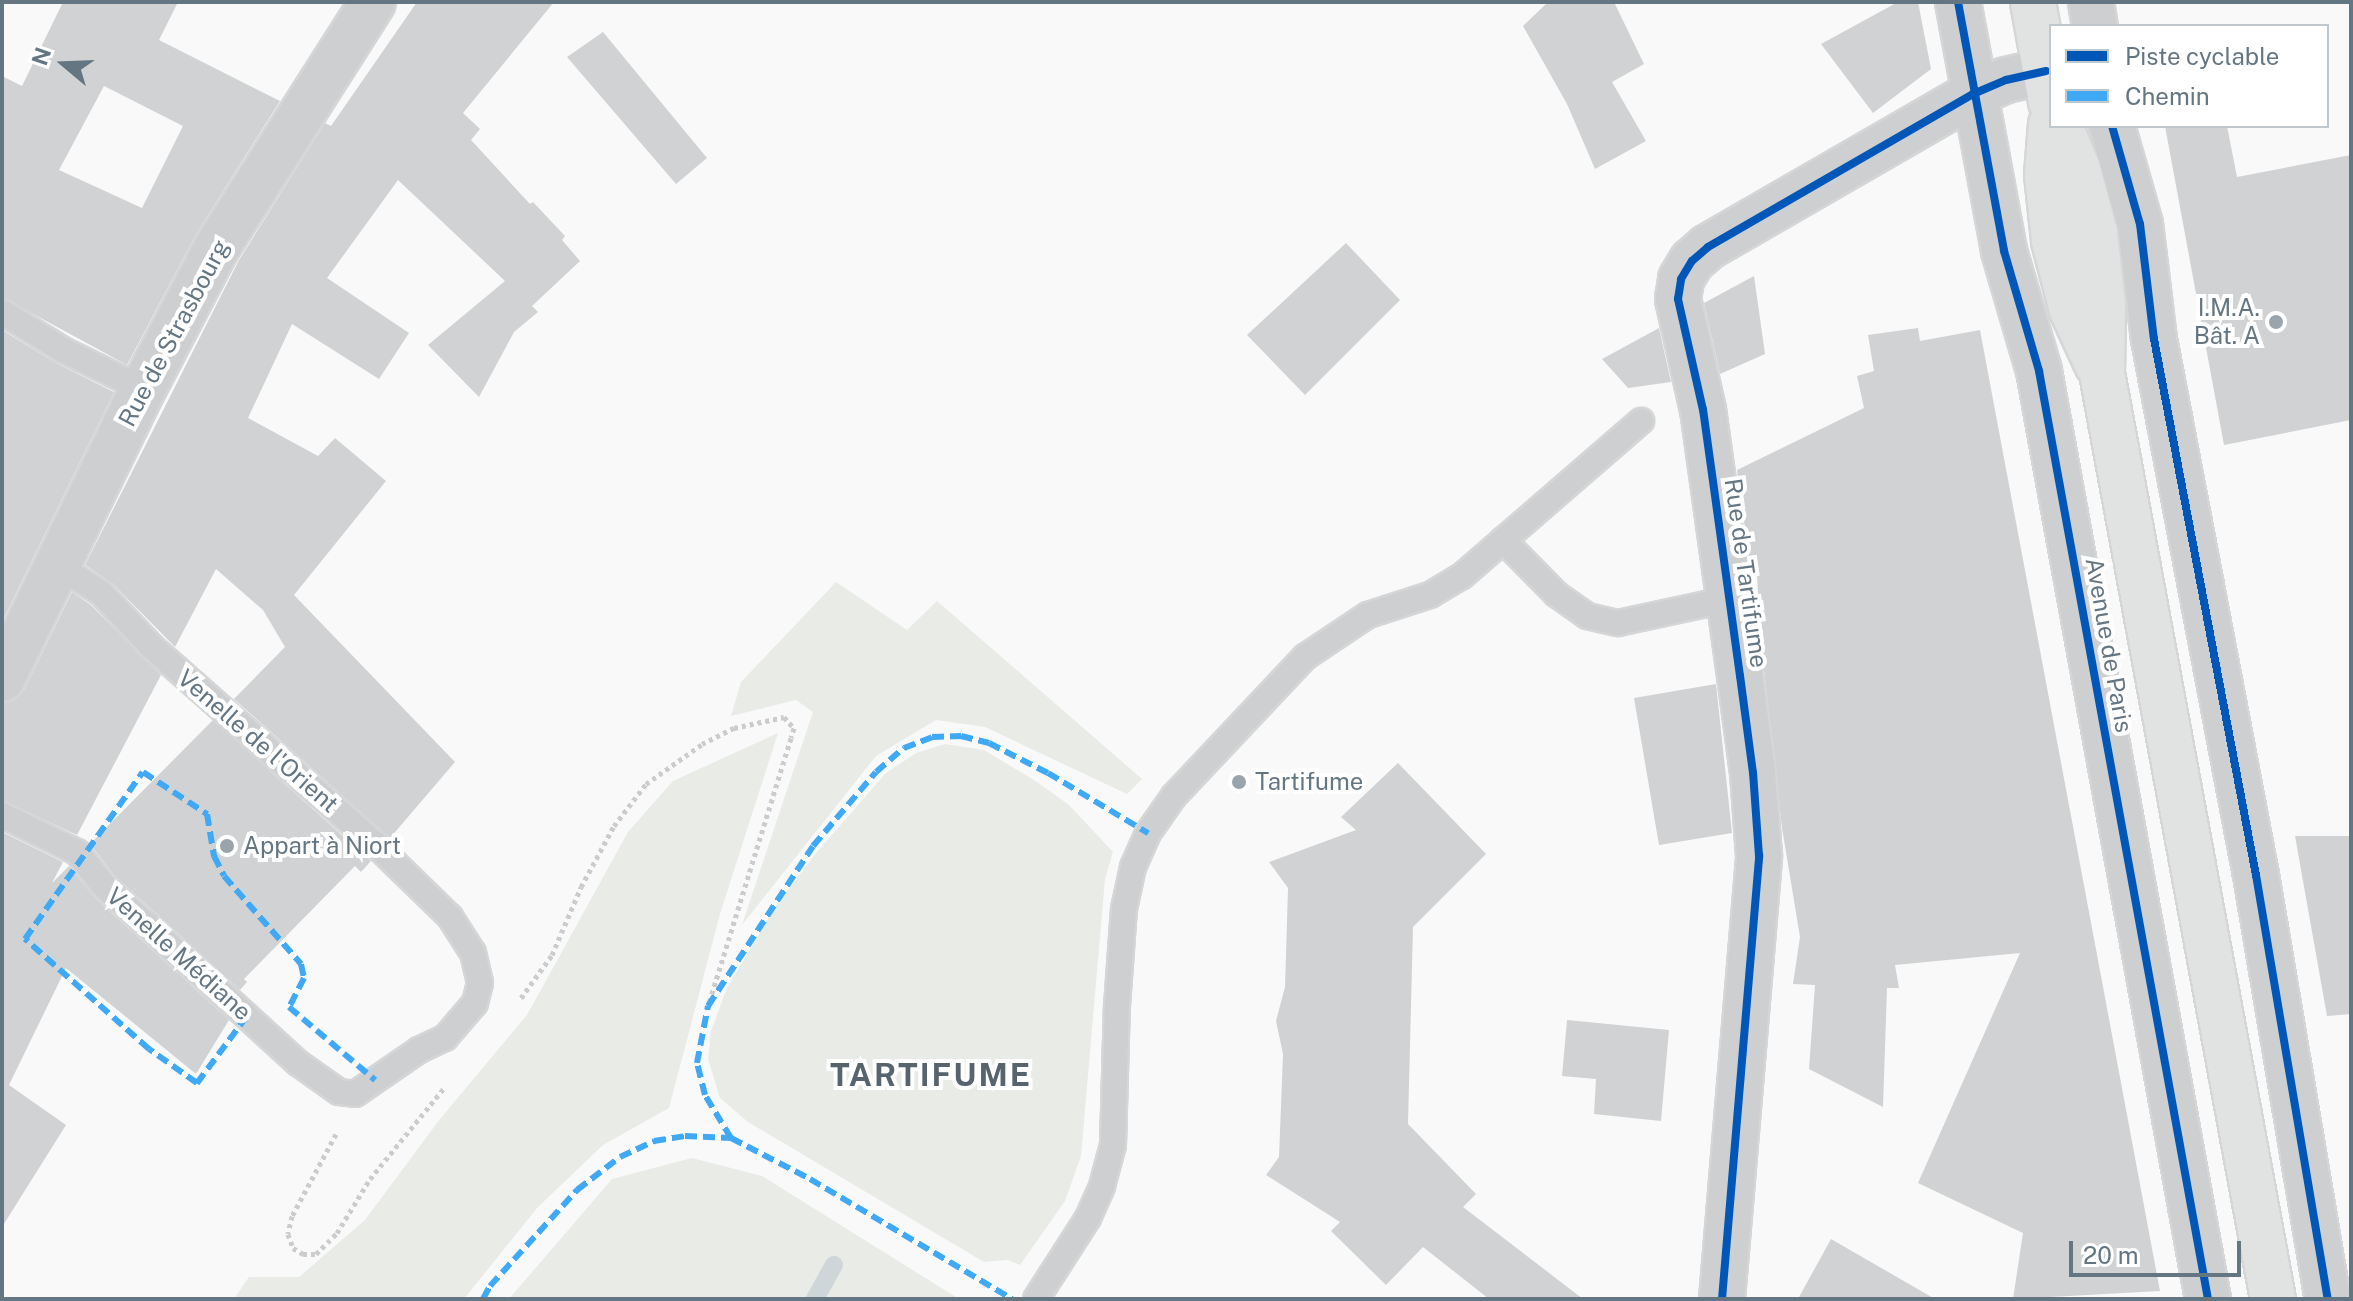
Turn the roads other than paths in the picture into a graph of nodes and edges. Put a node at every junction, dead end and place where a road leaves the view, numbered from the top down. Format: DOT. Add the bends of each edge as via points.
graph roads {
  1 [pos="373,2"];
  2 [pos="1958,2"];
  3 [pos="2033,2"];
  4 [pos="2091,2"];
  5 [pos="2095,24"];
  6 [pos="2048,86"];
  7 [pos="1973,94"];
  8 [pos="2051,128"];
  9 [pos="2061,128"];
  10 [pos="2113,128"];
  11 [pos="2,312"];
  12 [pos="2102,373"];
  13 [pos="143,389"];
  14 [pos="1641,421"];
  15 [pos="1503,540"];
  16 [pos="57,565"];
  17 [pos="1729,599"];
  18 [pos="2,679"];
  19 [pos="2,815"];
  20 [pos="355,1094"];
  21 [pos="2318,1244"];
  22 [pos="1036,1299"];
  23 [pos="1722,1299"];
  24 [pos="2208,1299"];
  25 [pos="2273,1299"];
  26 [pos="2284,1299"];
  27 [pos="2328,1299"];
  1 -- 13 [label="street, Rue de Strasbourg" via="217,247"];
  2 -- 7 [label="street, Avenue de Paris"];
  3 -- 6 [label="main road"];
  4 -- 5 [label="street"];
  6 -- 7 [label="street, Rue de Tartifume" via="2006,80"];
  7 -- 17 [label="street, Rue de Tartifume" via="1708,247 1681,279 1678,299 1703,410"];
  7 -- 24 [label="street, Avenue de Paris" via="2004,251 2039,371"];
  8 -- 12 [label="main road, Avenue de Paris" via="2047,175 2054,241 2072,310"];
  9 -- 12 [label="main road, Avenue de Paris" via="2095,233 2103,303"];
  10 -- 21 [label="street" via="2140,224 2154,339 2256,875"];
  11 -- 13 [label="lane" via="63,350"];
  12 -- 25 [label="main road, Avenue de Paris"];
  13 -- 16 [label="street, Rue de Strasbourg"];
  14 -- 15 [label="lane"];
  15 -- 17 [label="lane" via="1556,594 1587,616 1618,623"];
  15 -- 22 [label="lane" via="1462,576 1430,595 1368,615 1305,657 1174,796 1148,833 1133,867 1124,909 1113,1145 1088,1218"];
  16 -- 18 [label="street, Rue de Strasbourg"];
  16 -- 20 [label="lane, Venelle de l'Orient" via="101,593 151,646 373,842 450,917 473,953 480,983 463,1021 445,1038"];
  17 -- 23 [label="street, Rue de Tartifume" via="1759,856"];
  19 -- 20 [label="lane, Venelle Médiane" via="77,852 103,885 298,1063 339,1092"];
  21 -- 26 [label="street"];
  21 -- 27 [label="street"];
}
